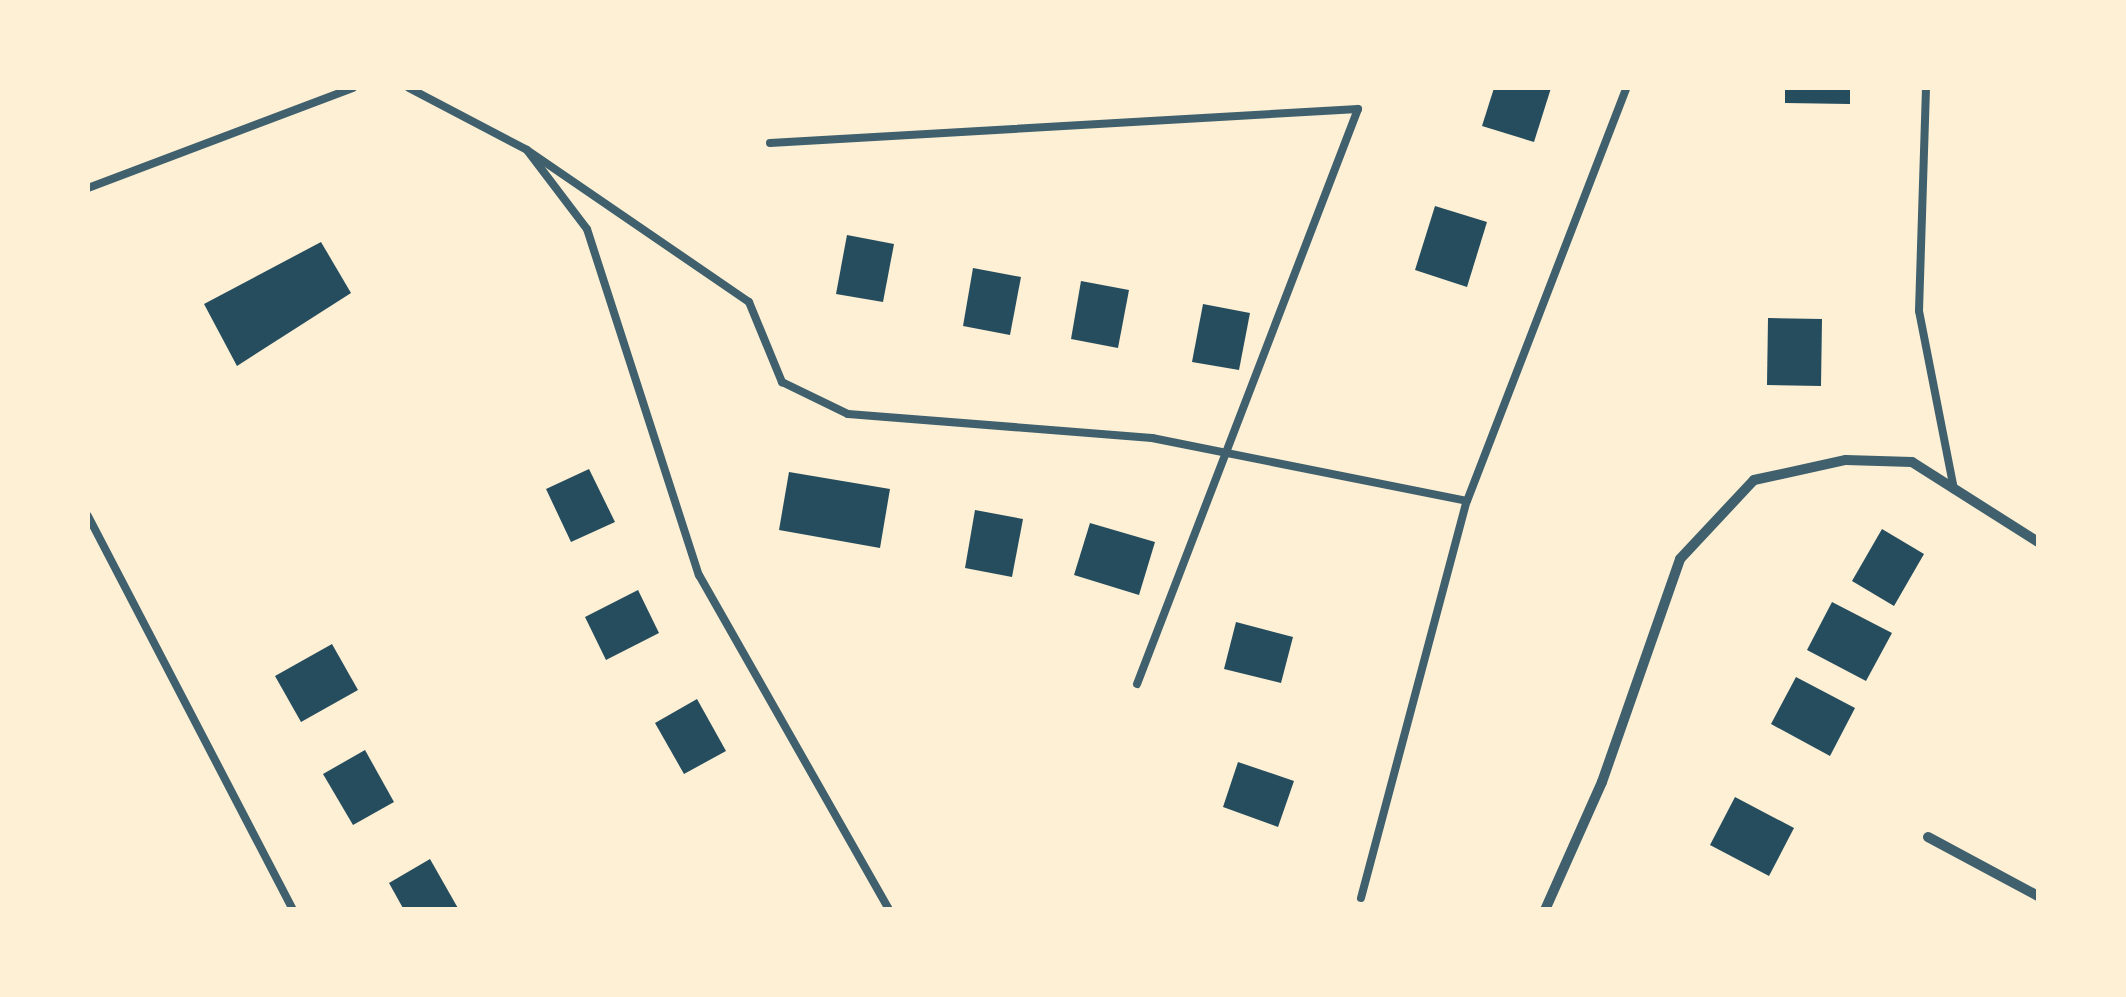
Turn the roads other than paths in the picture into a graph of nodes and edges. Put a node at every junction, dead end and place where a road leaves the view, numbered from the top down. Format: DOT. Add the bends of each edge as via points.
graph roads {
  1 [pos="352,88"];
  2 [pos="409,88"];
  3 [pos="1626,88"];
  4 [pos="1926,88"];
  5 [pos="770,142"];
  6 [pos="527,150"];
  7 [pos="88,188"];
  8 [pos="1228,453"];
  9 [pos="1954,490"];
  10 [pos="1467,501"];
  11 [pos="88,516"];
  12 [pos="2038,542"];
  13 [pos="1138,684"];
  14 [pos="1928,837"];
  15 [pos="2038,896"];
  16 [pos="1361,898"];
  17 [pos="293,910"];
  18 [pos="889,910"];
  19 [pos="1545,910"];
  1 -- 7 [label="lane"];
  2 -- 6 [label="lane"];
  3 -- 10 [label="lane"];
  4 -- 9 [label="lane" via="1919,311"];
  5 -- 8 [label="lane" via="1358,109"];
  6 -- 8 [label="lane" via="749,302 782,382 848,414 1152,438"];
  6 -- 18 [label="lane" via="588,229 699,575"];
  8 -- 10 [label="lane"];
  8 -- 13 [label="lane"];
  9 -- 12 [label="street"];
  9 -- 19 [label="street" via="1912,462 1846,460 1754,480 1680,560 1602,782"];
  10 -- 16 [label="lane"];
  11 -- 17 [label="lane"];
  14 -- 15 [label="street"];
}
